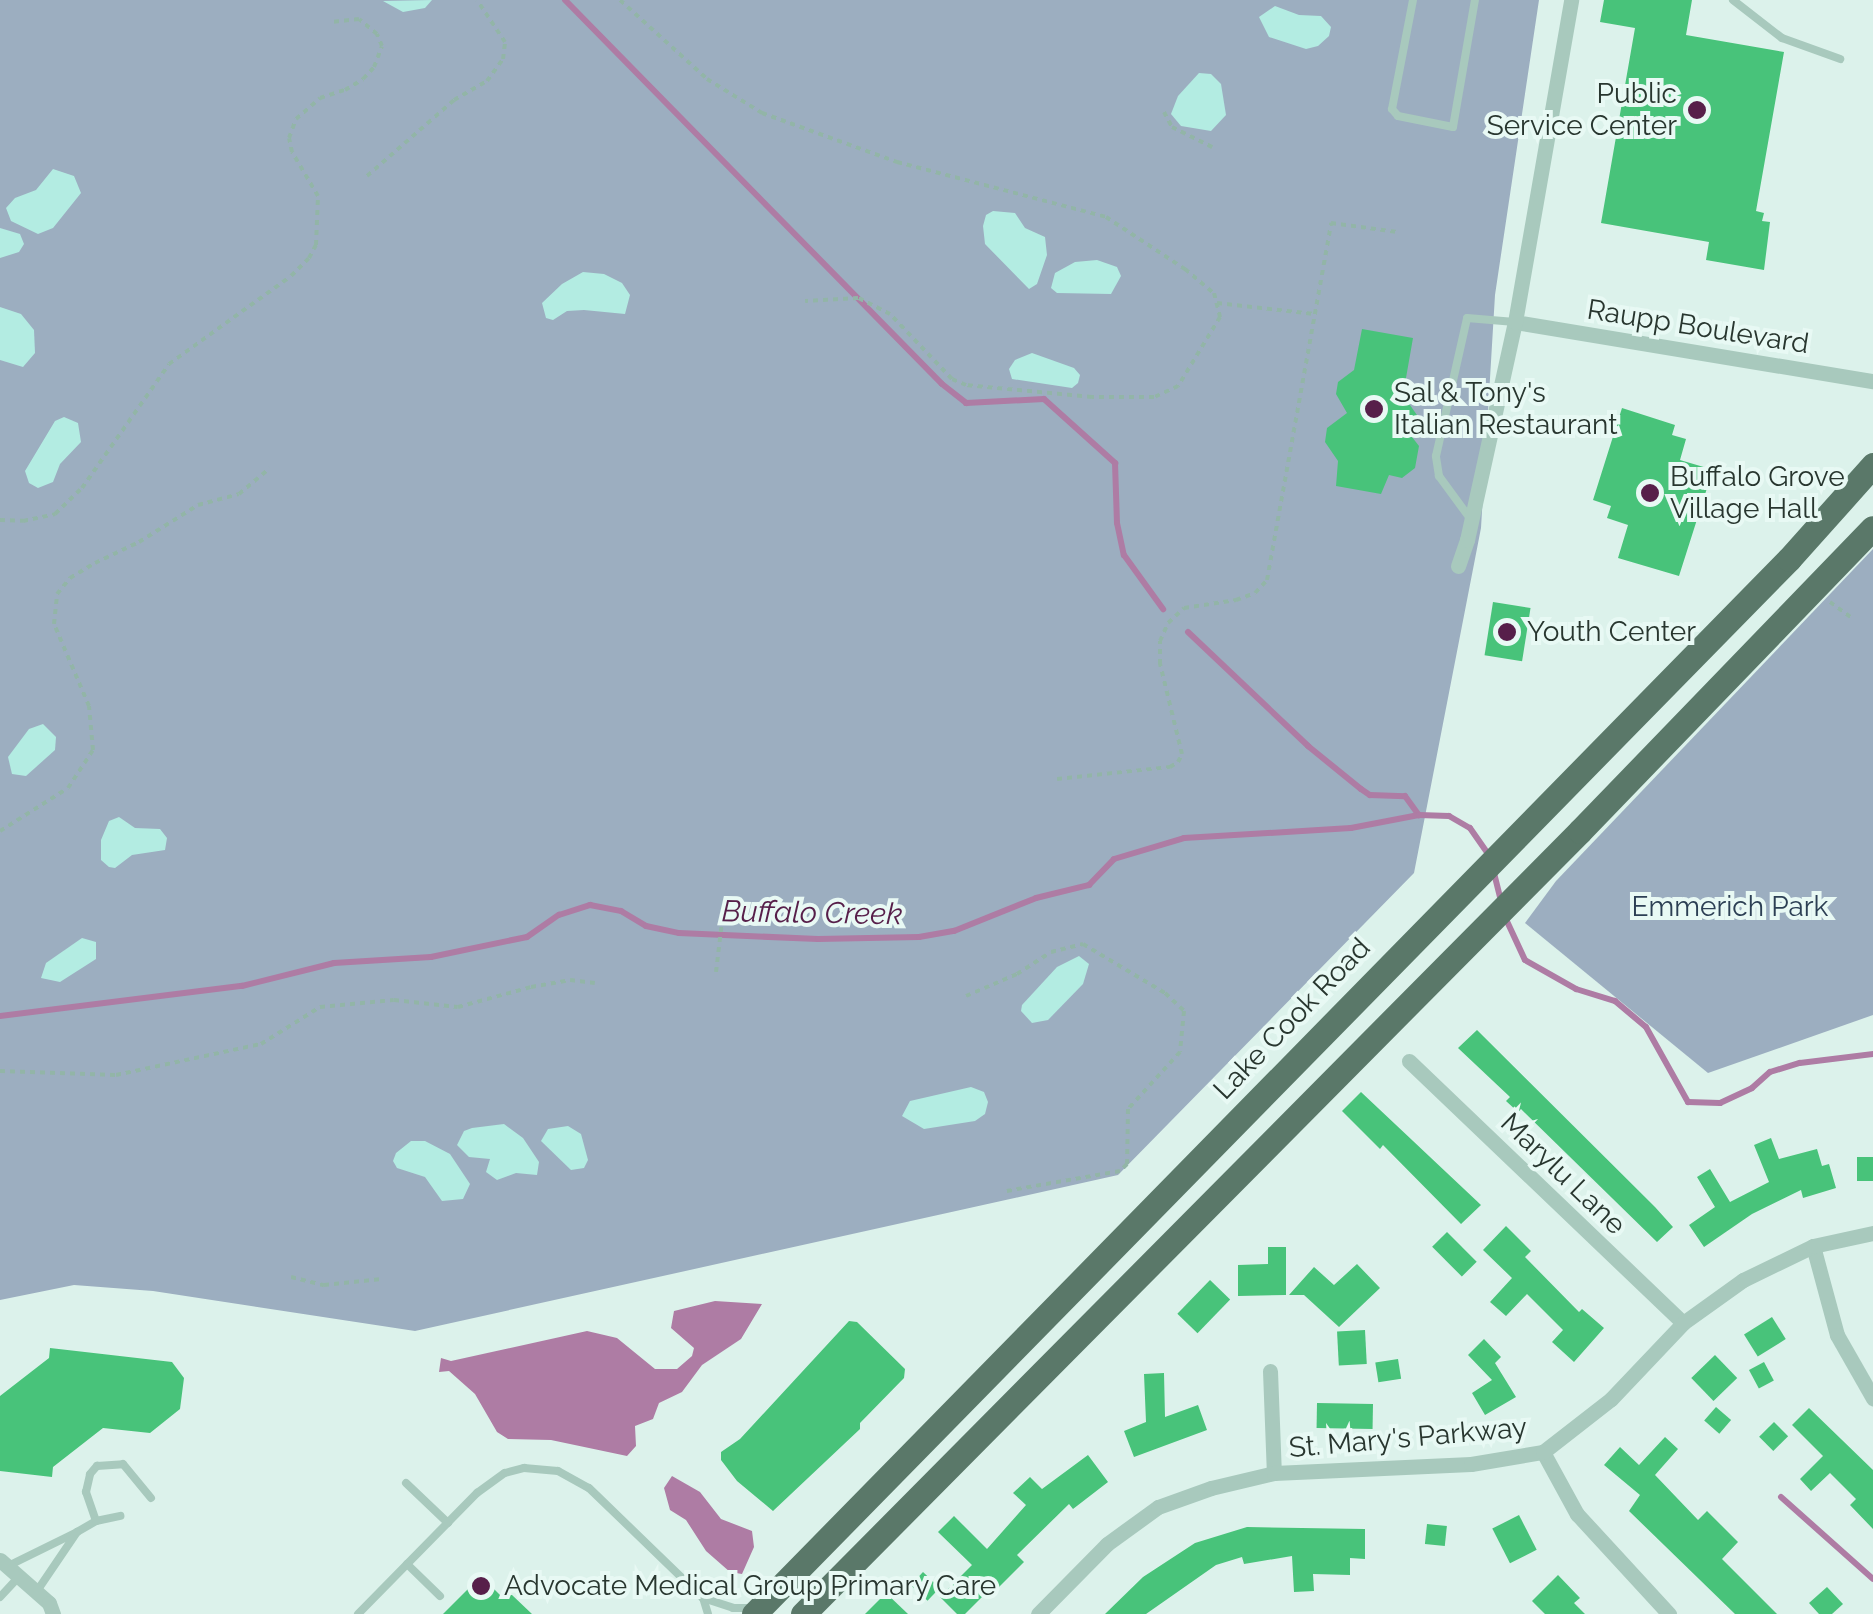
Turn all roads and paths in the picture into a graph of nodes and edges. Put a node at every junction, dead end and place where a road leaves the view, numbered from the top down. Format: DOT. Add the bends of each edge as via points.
graph roads {
  1 [pos="477,0"];
  2 [pos="620,0"];
  3 [pos="1413,0"];
  4 [pos="1475,0"];
  5 [pos="1572,0"];
  6 [pos="1732,0"];
  7 [pos="331,22"];
  8 [pos="1840,59"];
  9 [pos="1164,112"];
  10 [pos="1212,147"];
  11 [pos="367,176"];
  12 [pos="1397,232"];
  13 [pos="806,301"];
  14 [pos="1216,303"];
  15 [pos="1314,314"];
  16 [pos="1515,322"];
  17 [pos="1873,381"];
  18 [pos="1873,465"];
  19 [pos="270,468"];
  20 [pos="0,520"];
  21 [pos="1472,520"];
  22 [pos="1873,528"];
  23 [pos="1458,566"];
  24 [pos="1830,602"];
  25 [pos="1851,617"];
  26 [pos="1057,779"];
  27 [pos="0,830"];
  28 [pos="722,922"];
  29 [pos="716,972"];
  30 [pos="594,982"];
  31 [pos="966,996"];
  32 [pos="1408,1061"];
  33 [pos="0,1070"];
  34 [pos="1007,1191"];
  35 [pos="1873,1234"];
  36 [pos="1814,1246"];
  37 [pos="291,1276"];
  38 [pos="382,1279"];
  39 [pos="1682,1323"];
  40 [pos="1270,1371"];
  41 [pos="1873,1398"];
  42 [pos="1543,1452"];
  43 [pos="1274,1473"];
  44 [pos="406,1483"];
  45 [pos="150,1498"];
  46 [pos="120,1516"];
  47 [pos="96,1522"];
  48 [pos="448,1522"];
  49 [pos="77,1532"];
  50 [pos="407,1564"];
  51 [pos="10,1567"];
  52 [pos="37,1591"];
  53 [pos="440,1596"];
  54 [pos="0,1597"];
  55 [pos="703,1598"];
  56 [pos="758,1610"];
  57 [pos="54,1614"];
  58 [pos="358,1614"];
  59 [pos="708,1614"];
  60 [pos="803,1614"];
  61 [pos="1038,1614"];
  62 [pos="1669,1614"];
  1 -- 11 [label="path" via="505,42 503,59 487,81 454,100"];
  2 -- 14 [label="path" via="707,80 762,112 898,162 1106,217 1185,268 1214,293"];
  3 -- 4 [label="lane" via="1392,109 1398,116 1453,127"];
  5 -- 16 [label="street"];
  6 -- 8 [label="lane" via="1782,38"];
  7 -- 20 [label="path" via="359,19 382,46 363,78 320,98 292,128 292,152 318,196 316,245 309,258 169,364 82,488 55,514"];
  9 -- 10 [label="path" via="1172,127"];
  12 -- 15 [label="path" via="1331,223"];
  13 -- 14 [label="path" via="858,298 890,314 952,379 966,385 1092,397 1154,397 1178,386 1220,317"];
  14 -- 15 [label="path"];
  15 -- 26 [label="path" via="1266,580 1236,600 1184,608 1160,642 1182,754 1170,766"];
  16 -- 17 [label="street, Raupp Boulevard"];
  16 -- 21 [label="street"];
  16 -- 21 [label="lane" via="1467,318 1436,456 1439,476"];
  18 -- 56 [label="main road, Lake Cook Road"];
  19 -- 27 [label="path" via="239,494 198,505 95,563 57,594 54,624 90,706 93,750 68,788"];
  21 -- 23 [label="street"];
  22 -- 60 [label="main road"];
  24 -- 25 [label="path"];
  28 -- 29 [label="path"];
  30 -- 33 [label="path" via="530,986 458,1006 394,1000 320,1008 261,1044 195,1061 89,1076"];
  31 -- 34 [label="path" via="1082,944 1184,1011 1180,1052 1128,1109 1127,1164 1120,1171"];
  32 -- 39 [label="street, Marylu Lane"];
  35 -- 36 [label="street, St. Mary's Parkway"];
  36 -- 39 [label="street, St. Mary's Parkway" via="1743,1280"];
  36 -- 41 [label="street" via="1836,1335"];
  37 -- 38 [label="path" via="324,1285"];
  39 -- 42 [label="street, St. Mary's Parkway" via="1610,1400"];
  40 -- 43 [label="street"];
  42 -- 43 [label="street, St. Mary's Parkway" via="1471,1464"];
  42 -- 62 [label="street" via="1577,1514"];
  43 -- 61 [label="street, St. Mary's Parkway" via="1158,1508 1107,1544"];
  44 -- 48 [label="lane"];
  45 -- 47 [label="lane" via="123,1464 97,1466 86,1492"];
  46 -- 47 [label="lane"];
  47 -- 49 [label="lane"];
  48 -- 50 [label="lane"];
  48 -- 55 [label="lane" via="505,1473 558,1471 589,1488"];
  49 -- 51 [label="lane"];
  49 -- 52 [label="lane"];
  50 -- 53 [label="lane"];
  50 -- 58 [label="lane"];
  51 -- 52 [label="street"];
  51 -- 54 [label="lane"];
  52 -- 57 [label="street"];
  55 -- 56 [label="lane"];
  55 -- 59 [label="lane"];
}
